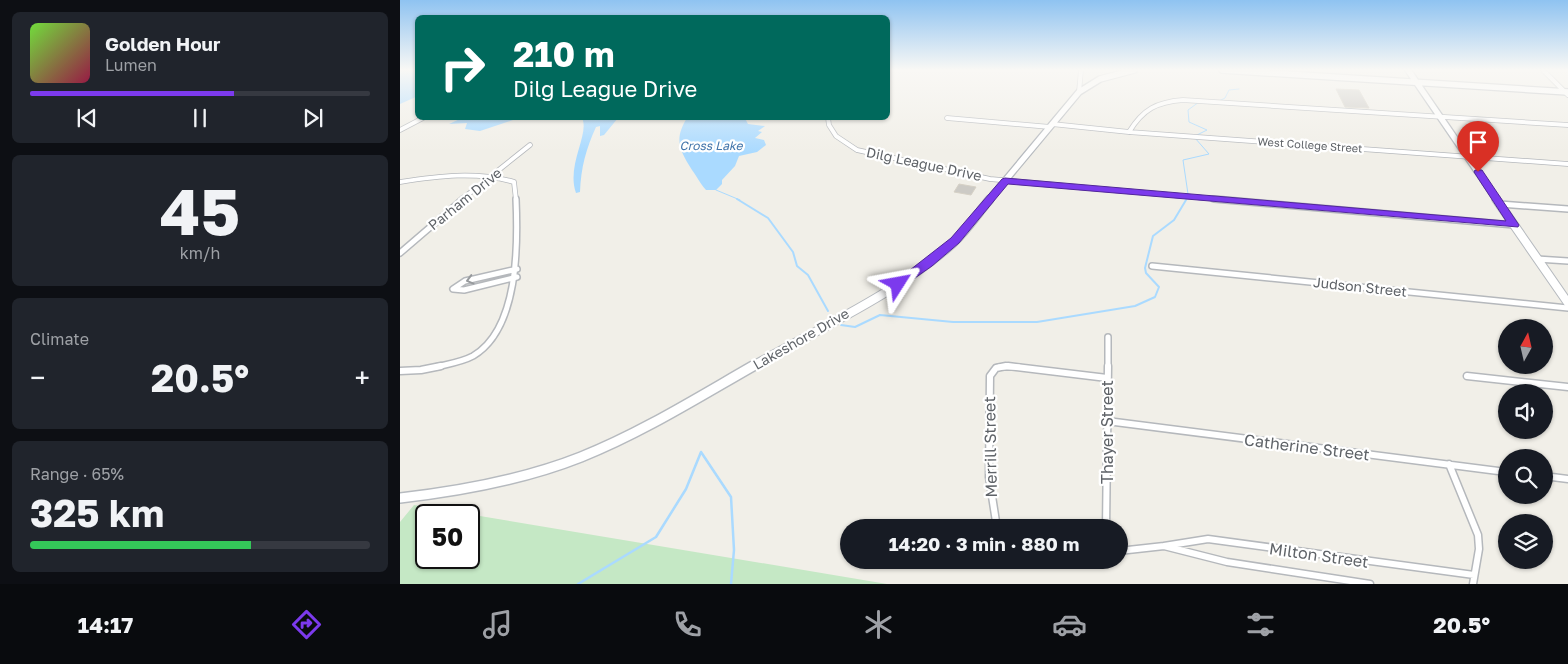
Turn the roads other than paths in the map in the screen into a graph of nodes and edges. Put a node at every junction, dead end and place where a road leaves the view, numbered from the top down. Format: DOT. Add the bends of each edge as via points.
graph roads {
  1 [pos="1075,97"];
  2 [pos="1427,97"];
  3 [pos="1440,117"];
  4 [pos="947,118"];
  5 [pos="419,120"];
  6 [pos="828,120"];
  7 [pos="1568,125"];
  8 [pos="1051,126"];
  9 [pos="400,130"];
  10 [pos="1129,132"];
  11 [pos="530,145"];
  12 [pos="1468,156"];
  13 [pos="1568,164"];
  14 [pos="490,178"];
  15 [pos="1005,181"];
  16 [pos="400,182"];
  17 [pos="1500,204"];
  18 [pos="1568,209"];
  19 [pos="1514,225"];
  20 [pos="400,253"];
  21 [pos="1538,259"];
  22 [pos="1568,261"];
  23 [pos="1152,266"];
  24 [pos="518,268"];
  25 [pos="516,277"];
  26 [pos="1568,303"];
  27 [pos="1568,308"];
  28 [pos="1108,337"];
  29 [pos="400,371"];
  30 [pos="1467,376"];
  31 [pos="1107,378"];
  32 [pos="1568,387"];
  33 [pos="1107,421"];
  34 [pos="1449,464"];
  35 [pos="1498,471"];
  36 [pos="1553,477"];
  37 [pos="1568,479"];
  38 [pos="400,498"];
  39 [pos="992,519"];
  40 [pos="1106,519"];
  41 [pos="1164,546"];
  42 [pos="1128,549"];
  43 [pos="1474,576"];
  44 [pos="1370,584"];
  45 [pos="1473,584"];
  1 -- 8 [label="main road, Lakeshore Drive"];
  2 -- 3 [label="main road"];
  3 -- 7 [label="street"];
  3 -- 10 [label="street" via="1176,100 1145,109"];
  3 -- 12 [label="main road"];
  4 -- 8 [label="street, West College Street"];
  5 -- 9 [label="street"];
  6 -- 15 [label="street, Dilg League Drive" via="836,136 859,151"];
  8 -- 10 [label="street, West College Street"];
  8 -- 15 [label="main road, Lakeshore Drive"];
  10 -- 12 [label="street, West College Street"];
  11 -- 14 [label="street, Parham Drive"];
  12 -- 13 [label="street, West College Street"];
  12 -- 17 [label="main road"];
  14 -- 16 [label="street" via="452,174"];
  14 -- 20 [label="street, Parham Drive"];
  14 -- 24 [label="street" via="509,180 516,186"];
  15 -- 19 [label="street, Dilg League Drive"];
  15 -- 38 [label="main road, Lakeshore Drive" via="955,241 912,276 627,437 515,479 454,492"];
  17 -- 18 [label="street"];
  17 -- 19 [label="main road"];
  19 -- 21 [label="main road"];
  21 -- 22 [label="street"];
  21 -- 26 [label="main road"];
  23 -- 27 [label="street, Judson Street"];
  24 -- 25 [label="street"];
  24 -- 25 [label="street, one-way" via="466,281 453,289 464,290"];
  25 -- 29 [label="street" via="509,302 491,341 479,352 461,362 426,370"];
  28 -- 31 [label="street, Thayer Street"];
  30 -- 32 [label="street"];
  31 -- 33 [label="street, Thayer Street"];
  31 -- 39 [label="street, Merrill Street" via="1007,366 996,368 990,376"];
  33 -- 34 [label="street, Catherine Street"];
  33 -- 40 [label="street, Thayer Street"];
  34 -- 35 [label="street, Catherine Street"];
  34 -- 43 [label="street" via="1478,535"];
  36 -- 37 [label="street"];
  41 -- 42 [label="street, Milton Street"];
  41 -- 43 [label="street, Milton Street" via="1208,539"];
  41 -- 44 [label="street, Milton Street" via="1228,562"];
  43 -- 45 [label="street"];
}
